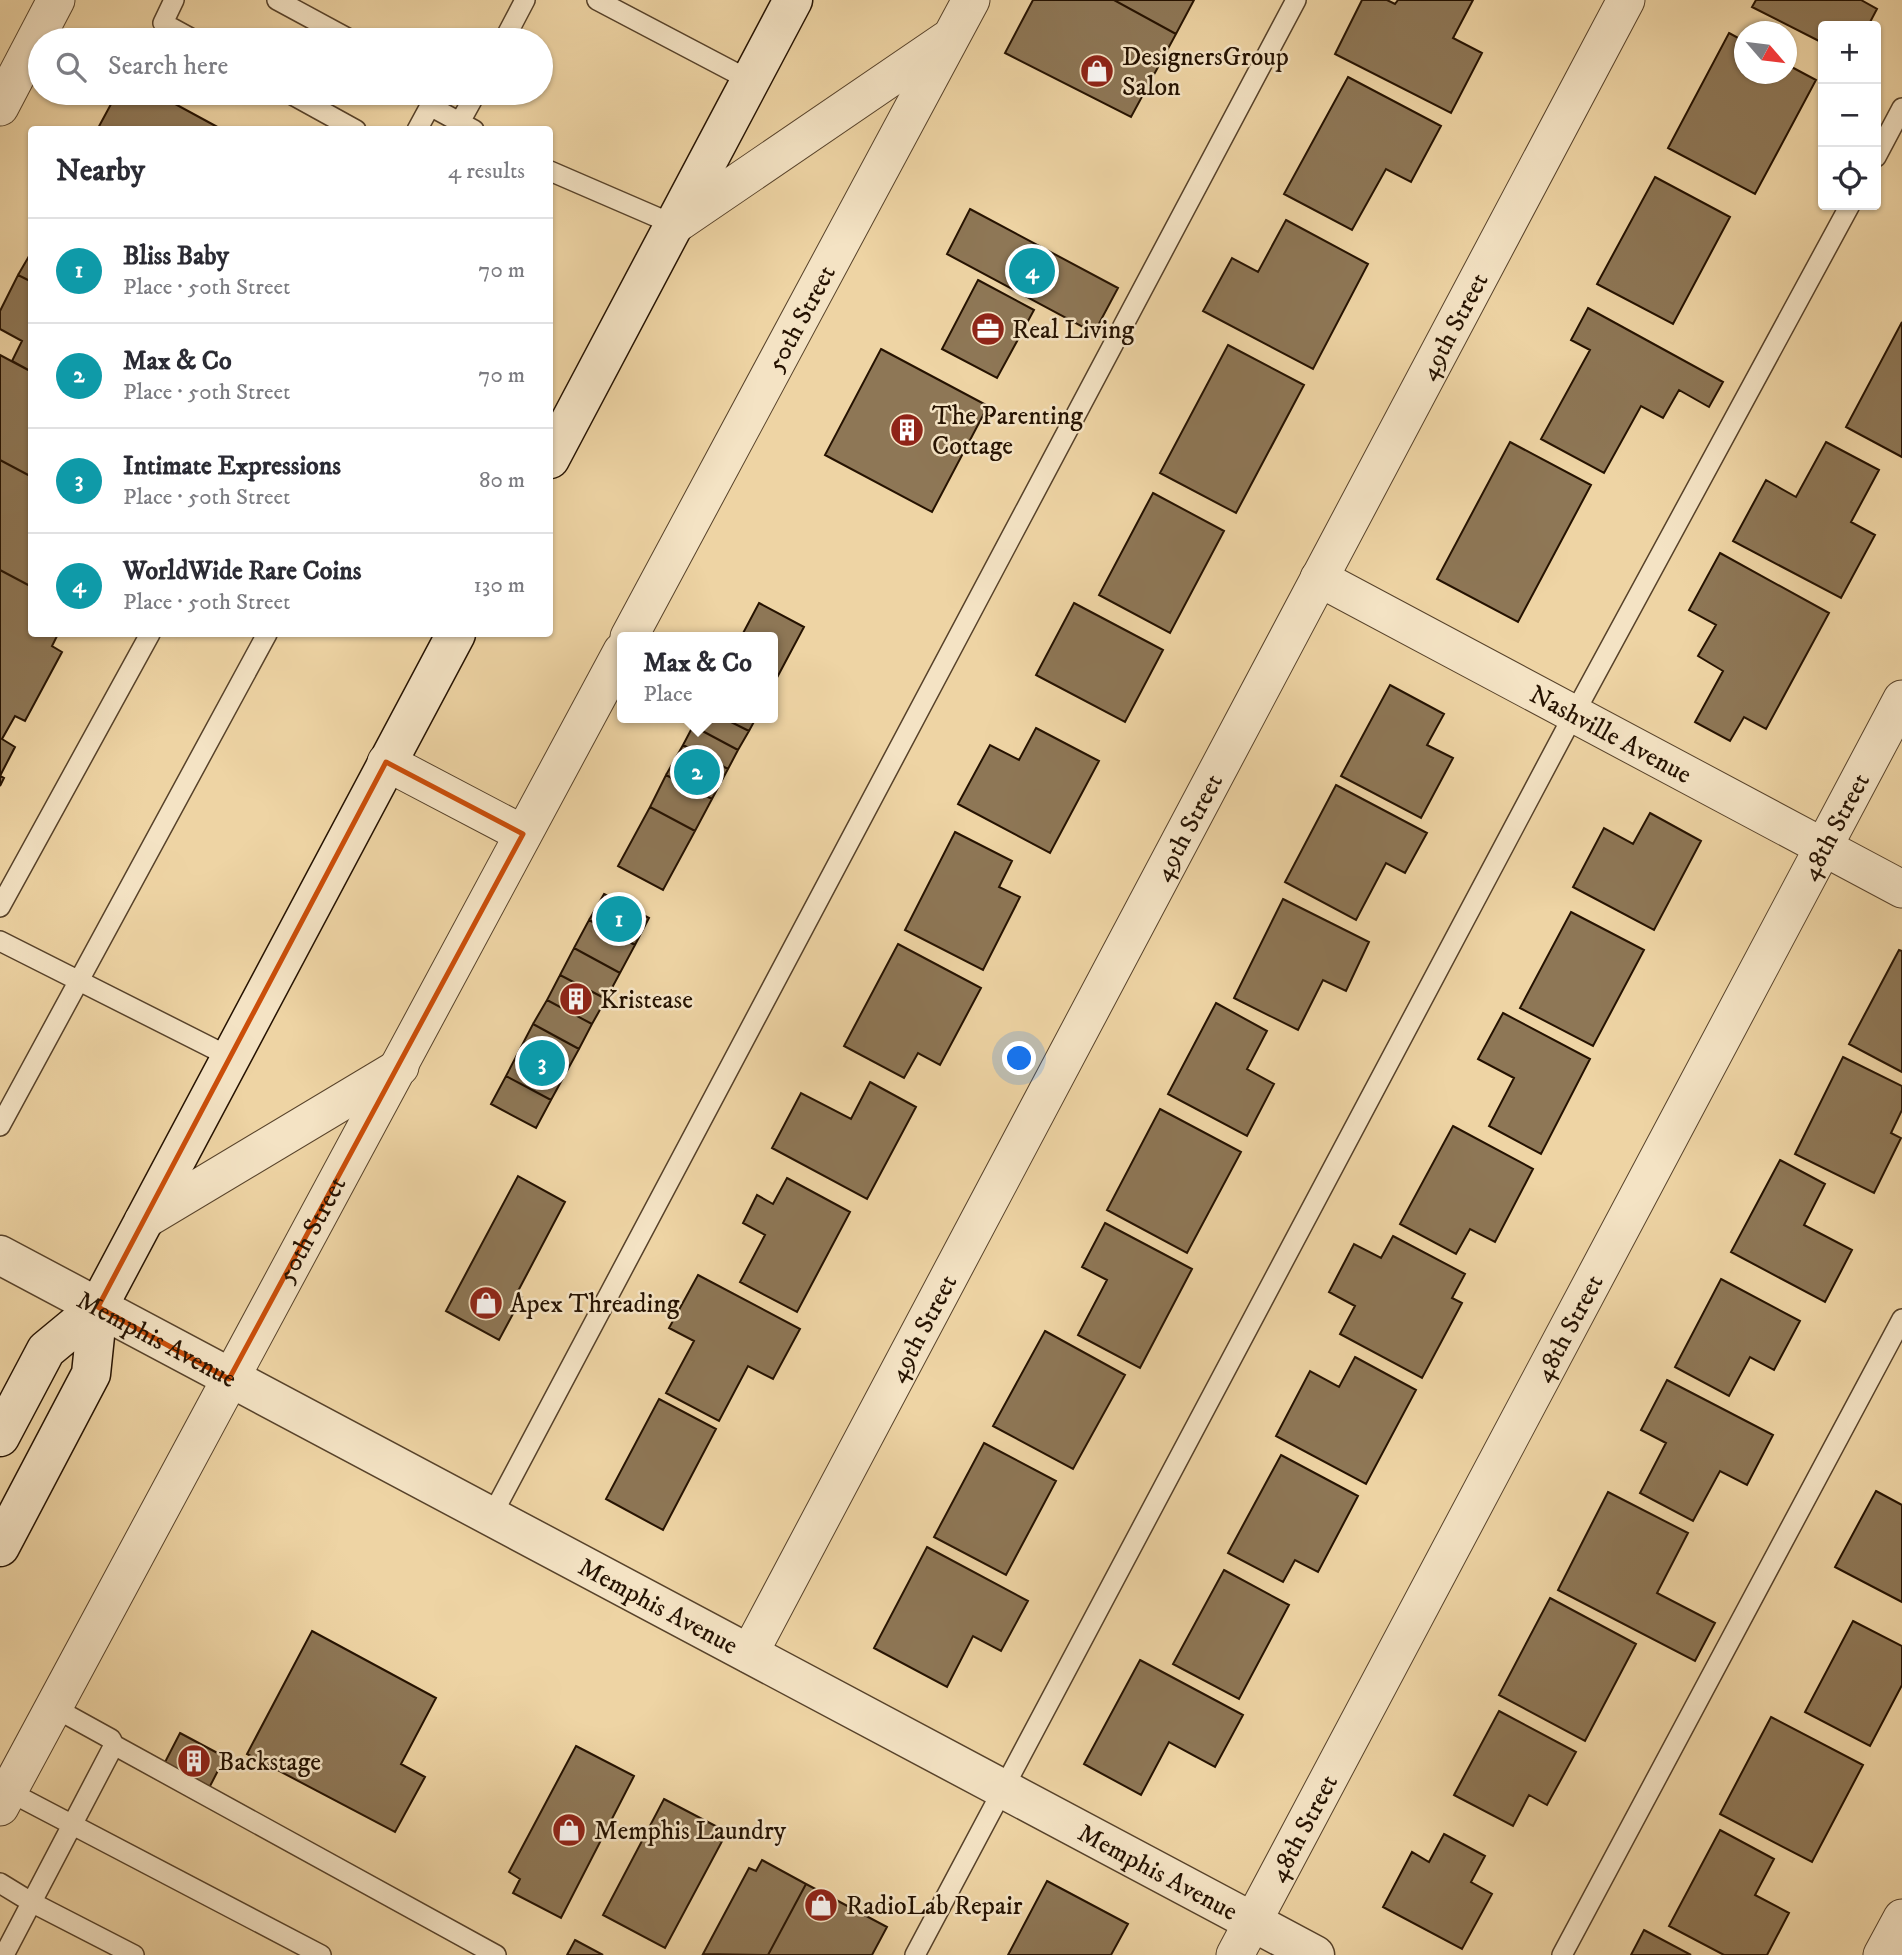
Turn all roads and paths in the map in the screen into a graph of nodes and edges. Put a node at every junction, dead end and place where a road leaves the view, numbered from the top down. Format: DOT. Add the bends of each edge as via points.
graph roads {
  1 [pos="57,0"];
  2 [pos="174,0"];
  3 [pos="277,0"];
  4 [pos="525,0"];
  5 [pos="597,0"];
  6 [pos="793,0"];
  7 [pos="971,0"];
  8 [pos="1296,0"];
  9 [pos="1626,0"];
  10 [pos="42,28"];
  11 [pos="172,28"];
  12 [pos="329,28"];
  13 [pos="510,28"];
  14 [pos="952,36"];
  15 [pos="28,54"];
  16 [pos="751,81"];
  17 [pos="311,105"];
  18 [pos="424,105"];
  19 [pos="435,105"];
  20 [pos="473,105"];
  21 [pos="0,107"];
  22 [pos="1902,108"];
  23 [pos="349,126"];
  24 [pos="418,126"];
  25 [pos="467,126"];
  26 [pos="1881,148"];
  27 [pos="553,172"];
  28 [pos="1847,210"];
  29 [pos="675,225"];
  30 [pos="553,453"];
  31 [pos="1319,578"];
  32 [pos="632,632"];
  33 [pos="148,637"];
  34 [pos="265,637"];
  35 [pos="444,637"];
  36 [pos="617,660"];
  37 [pos="1902,699"];
  38 [pos="1574,714"];
  39 [pos="386,762"];
  40 [pos="523,834"];
  41 [pos="1823,847"];
  42 [pos="1902,889"];
  43 [pos="0,907"];
  44 [pos="0,941"];
  45 [pos="79,980"];
  46 [pos="230,1057"];
  47 [pos="400,1067"];
  48 [pos="0,1126"];
  49 [pos="143,1221"];
  50 [pos="0,1255"];
  51 [pos="98,1307"];
  52 [pos="1902,1320"];
  53 [pos="229,1379"];
  54 [pos="2,1428"];
  55 [pos="491,1517"];
  56 [pos="0,1547"];
  57 [pos="749,1654"];
  58 [pos="53,1707"];
  59 [pos="114,1745"];
  60 [pos="1003,1788"];
  61 [pos="4,1799"];
  62 [pos="74,1825"];
  63 [pos="0,1883"];
  64 [pos="31,1902"];
  65 [pos="1902,1918"];
  66 [pos="1252,1922"];
  67 [pos="4,1955"];
  68 [pos="134,1955"];
  69 [pos="321,1955"];
  70 [pos="496,1955"];
  71 [pos="915,1955"];
  72 [pos="1235,1955"];
  73 [pos="1315,1955"];
  74 [pos="1562,1955"];
  75 [pos="1882,1955"];
  1 -- 10 [label="street"];
  2 -- 11 [label="lane" via="163,23"];
  3 -- 12 [label="lane"];
  4 -- 13 [label="lane"];
  5 -- 16 [label="lane"];
  6 -- 16 [label="main road"];
  7 -- 14 [label="street, 50th Street"];
  8 -- 55 [label="lane"];
  9 -- 31 [label="street, 49th Street"];
  14 -- 29 [label="street"];
  14 -- 32 [label="street, 50th Street"];
  15 -- 21 [label="street"];
  16 -- 29 [label="main road"];
  17 -- 23 [label="lane"];
  18 -- 24 [label="lane"];
  19 -- 25 [label="lane"];
  20 -- 25 [label="lane"];
  22 -- 26 [label="lane"];
  27 -- 29 [label="lane"];
  28 -- 38 [label="lane"];
  29 -- 30 [label="main road"];
  31 -- 38 [label="street, Nashville Avenue"];
  31 -- 57 [label="street, 49th Street"];
  33 -- 43 [label="lane"];
  34 -- 45 [label="lane"];
  35 -- 39 [label="main road"];
  36 -- 40 [label="street, 50th Street"];
  37 -- 41 [label="street, 48th Street"];
  38 -- 41 [label="street, Nashville Avenue"];
  38 -- 60 [label="lane"];
  39 -- 40 [label="street"];
  39 -- 46 [label="main road"];
  40 -- 47 [label="street, 50th Street"];
  41 -- 42 [label="street, Nashville Avenue"];
  41 -- 66 [label="street, 48th Street"];
  44 -- 45 [label="lane"];
  45 -- 46 [label="lane"];
  45 -- 48 [label="lane"];
  46 -- 49 [label="main road"];
  47 -- 49 [label="street"];
  47 -- 53 [label="street, 50th Street"];
  49 -- 51 [label="main road"];
  50 -- 51 [label="main road, Memphis Avenue"];
  51 -- 53 [label="main road, Memphis Avenue"];
  51 -- 54 [label="main road" via="47,1350"];
  51 -- 56 [label="main road" via="91,1374"];
  52 -- 74 [label="lane"];
  53 -- 55 [label="main road, Memphis Avenue"];
  53 -- 58 [label="street, 50th Street"];
  55 -- 57 [label="main road, Memphis Avenue"];
  57 -- 60 [label="main road, Memphis Avenue"];
  58 -- 59 [label="lane" via="111,1739"];
  58 -- 61 [label="street, 50th Street"];
  59 -- 62 [label="lane"];
  59 -- 70 [label="lane"];
  60 -- 66 [label="main road, Memphis Avenue"];
  60 -- 71 [label="lane"];
  61 -- 62 [label="lane"];
  62 -- 64 [label="lane"];
  62 -- 69 [label="lane"];
  63 -- 64 [label="lane"];
  64 -- 67 [label="lane"];
  64 -- 68 [label="lane"];
  65 -- 75 [label="street"];
  66 -- 72 [label="street, 48th Street"];
  66 -- 73 [label="main road, Memphis Avenue"];
}
